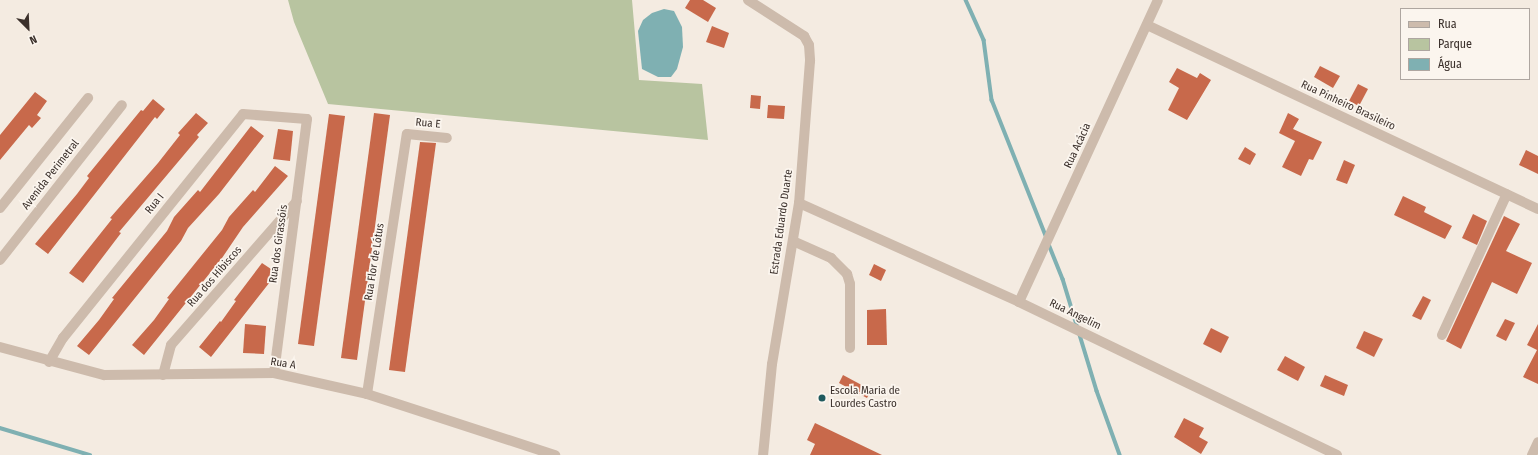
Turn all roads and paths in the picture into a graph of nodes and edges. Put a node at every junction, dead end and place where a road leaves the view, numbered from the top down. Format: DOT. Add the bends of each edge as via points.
graph roads {
  1 [pos="748,0"];
  2 [pos="1158,0"];
  3 [pos="1147,25"];
  4 [pos="88,98"];
  5 [pos="122,105"];
  6 [pos="307,119"];
  7 [pos="407,134"];
  8 [pos="447,138"];
  9 [pos="1507,194"];
  10 [pos="297,201"];
  11 [pos="799,203"];
  12 [pos="0,208"];
  13 [pos="1538,209"];
  14 [pos="793,241"];
  15 [pos="0,260"];
  16 [pos="1019,302"];
  17 [pos="1442,334"];
  18 [pos="0,347"];
  19 [pos="850,348"];
  20 [pos="49,362"];
  21 [pos="274,373"];
  22 [pos="163,375"];
  23 [pos="367,394"];
  24 [pos="1538,442"];
  25 [pos="555,455"];
  26 [pos="763,455"];
  27 [pos="1337,455"];
  28 [pos="1532,455"];
  1 -- 11 [label="street, Estrada Eduardo Duarte" via="793,27 804,36 809,45"];
  2 -- 3 [label="street, Rua Acácia"];
  3 -- 9 [label="street, Rua Pinheiro Brasileiro"];
  3 -- 16 [label="street, Rua Acácia"];
  4 -- 12 [label="street, Avenida Perimetral"];
  5 -- 15 [label="street, Avenida Perimetral"];
  6 -- 10 [label="street, Rua dos Girassóis"];
  6 -- 20 [label="street, Rua I" via="243,114 63,338"];
  7 -- 8 [label="street, Rua E"];
  7 -- 23 [label="street, Rua Flor de Lótus"];
  9 -- 13 [label="street, Rua Pinheiro Brasileiro"];
  9 -- 17 [label="street"];
  10 -- 21 [label="street, Rua dos Girassóis"];
  10 -- 22 [label="street, Rua dos Hibiscos" via="172,345"];
  11 -- 14 [label="street, Estrada Eduardo Duarte"];
  11 -- 16 [label="street, Rua Angelim"];
  14 -- 19 [label="street" via="832,258 847,274 850,284"];
  14 -- 26 [label="street, Estrada Eduardo Duarte" via="772,364"];
  16 -- 27 [label="street, Rua Angelim"];
  18 -- 20 [label="street, Rua A"];
  20 -- 22 [label="street, Rua A" via="104,375"];
  21 -- 22 [label="street, Rua A"];
  21 -- 23 [label="street, Rua A"];
  23 -- 25 [label="street, Rua A"];
  24 -- 28 [label="street"];
}
